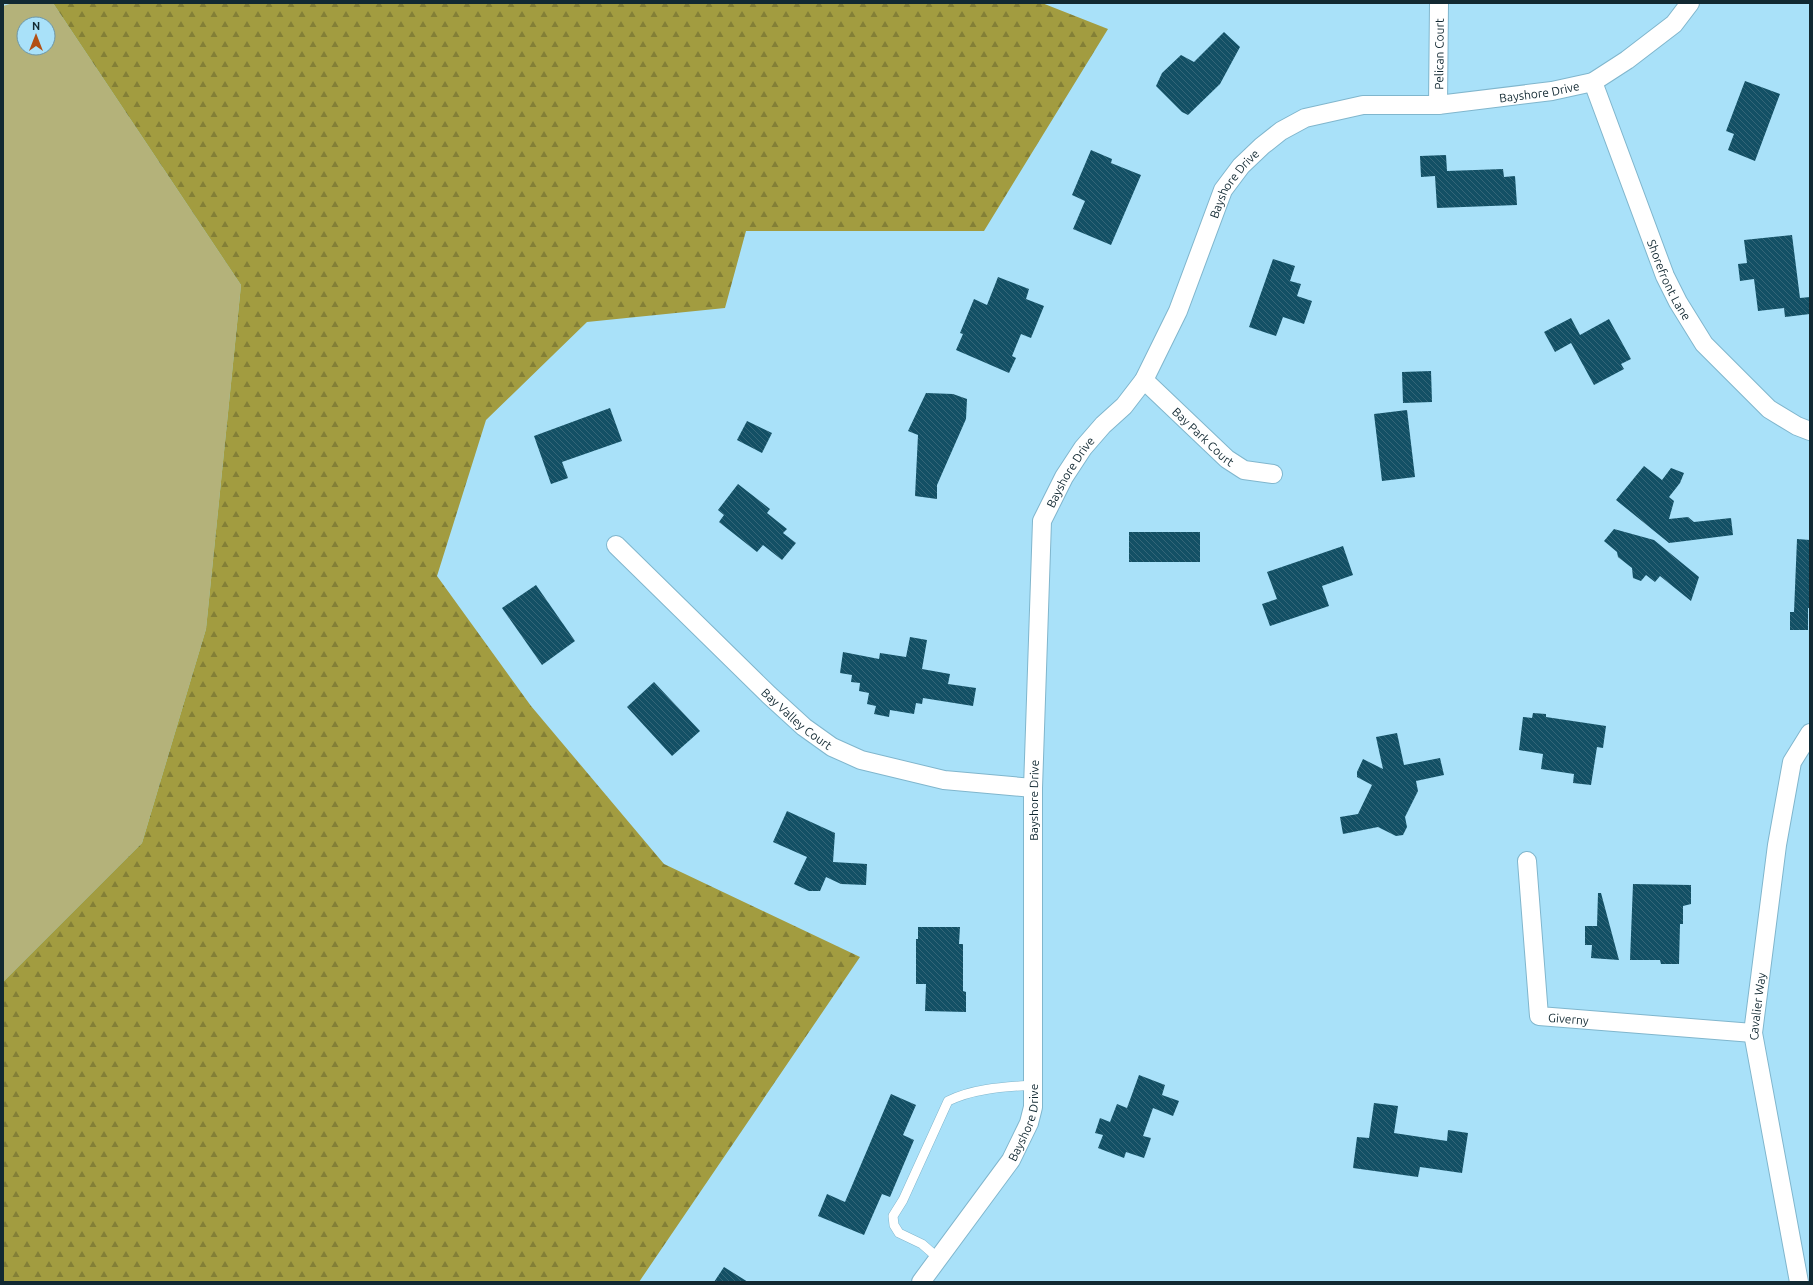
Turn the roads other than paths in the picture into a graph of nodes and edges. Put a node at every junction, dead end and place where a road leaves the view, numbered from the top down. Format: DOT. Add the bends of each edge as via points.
graph roads {
  1 [pos="1438,3"];
  2 [pos="1690,3"];
  3 [pos="1593,82"];
  4 [pos="1438,105"];
  5 [pos="1144,380"];
  6 [pos="1810,431"];
  7 [pos="1273,474"];
  8 [pos="616,545"];
  9 [pos="1810,733"];
  10 [pos="1033,788"];
  11 [pos="1527,861"];
  12 [pos="1753,1033"];
  13 [pos="1034,1085"];
  14 [pos="938,1258"];
  15 [pos="921,1282"];
  16 [pos="1799,1282"];
  1 -- 4 [label="street, Pelican Court"];
  2 -- 3 [label="street, Bayshore Drive" via="1674,24"];
  3 -- 4 [label="street, Bayshore Drive" via="1552,91"];
  3 -- 6 [label="street, Shorefront Lane" via="1665,276 1704,344 1769,409"];
  4 -- 5 [label="street, Bayshore Drive" via="1363,105 1334,111 1305,118 1281,131 1262,146 1241,166 1223,190 1178,311"];
  5 -- 7 [label="street, Bay Park Court" via="1227,459 1244,470"];
  5 -- 10 [label="street, Bayshore Drive" via="1124,406 1103,425 1084,448 1064,477 1042,521"];
  8 -- 10 [label="street, Bay Valley Court" via="769,695 804,727 832,747 861,760 944,780"];
  9 -- 12 [label="street, Cavalier Way" via="1792,762 1777,845"];
  10 -- 13 [label="street, Bayshore Drive"];
  11 -- 12 [label="street, Giverny" via="1539,1016"];
  12 -- 16 [label="street, Cavalier Way"];
  13 -- 14 [label="street, Bayshore Drive" via="1029,1123 1011,1160"];
  13 -- 14 [label="lane" via="999,1087 956,1097 948,1102 903,1200 893,1216 894,1225 899,1233 922,1244"];
  14 -- 15 [label="street, Bayshore Drive"];
}
